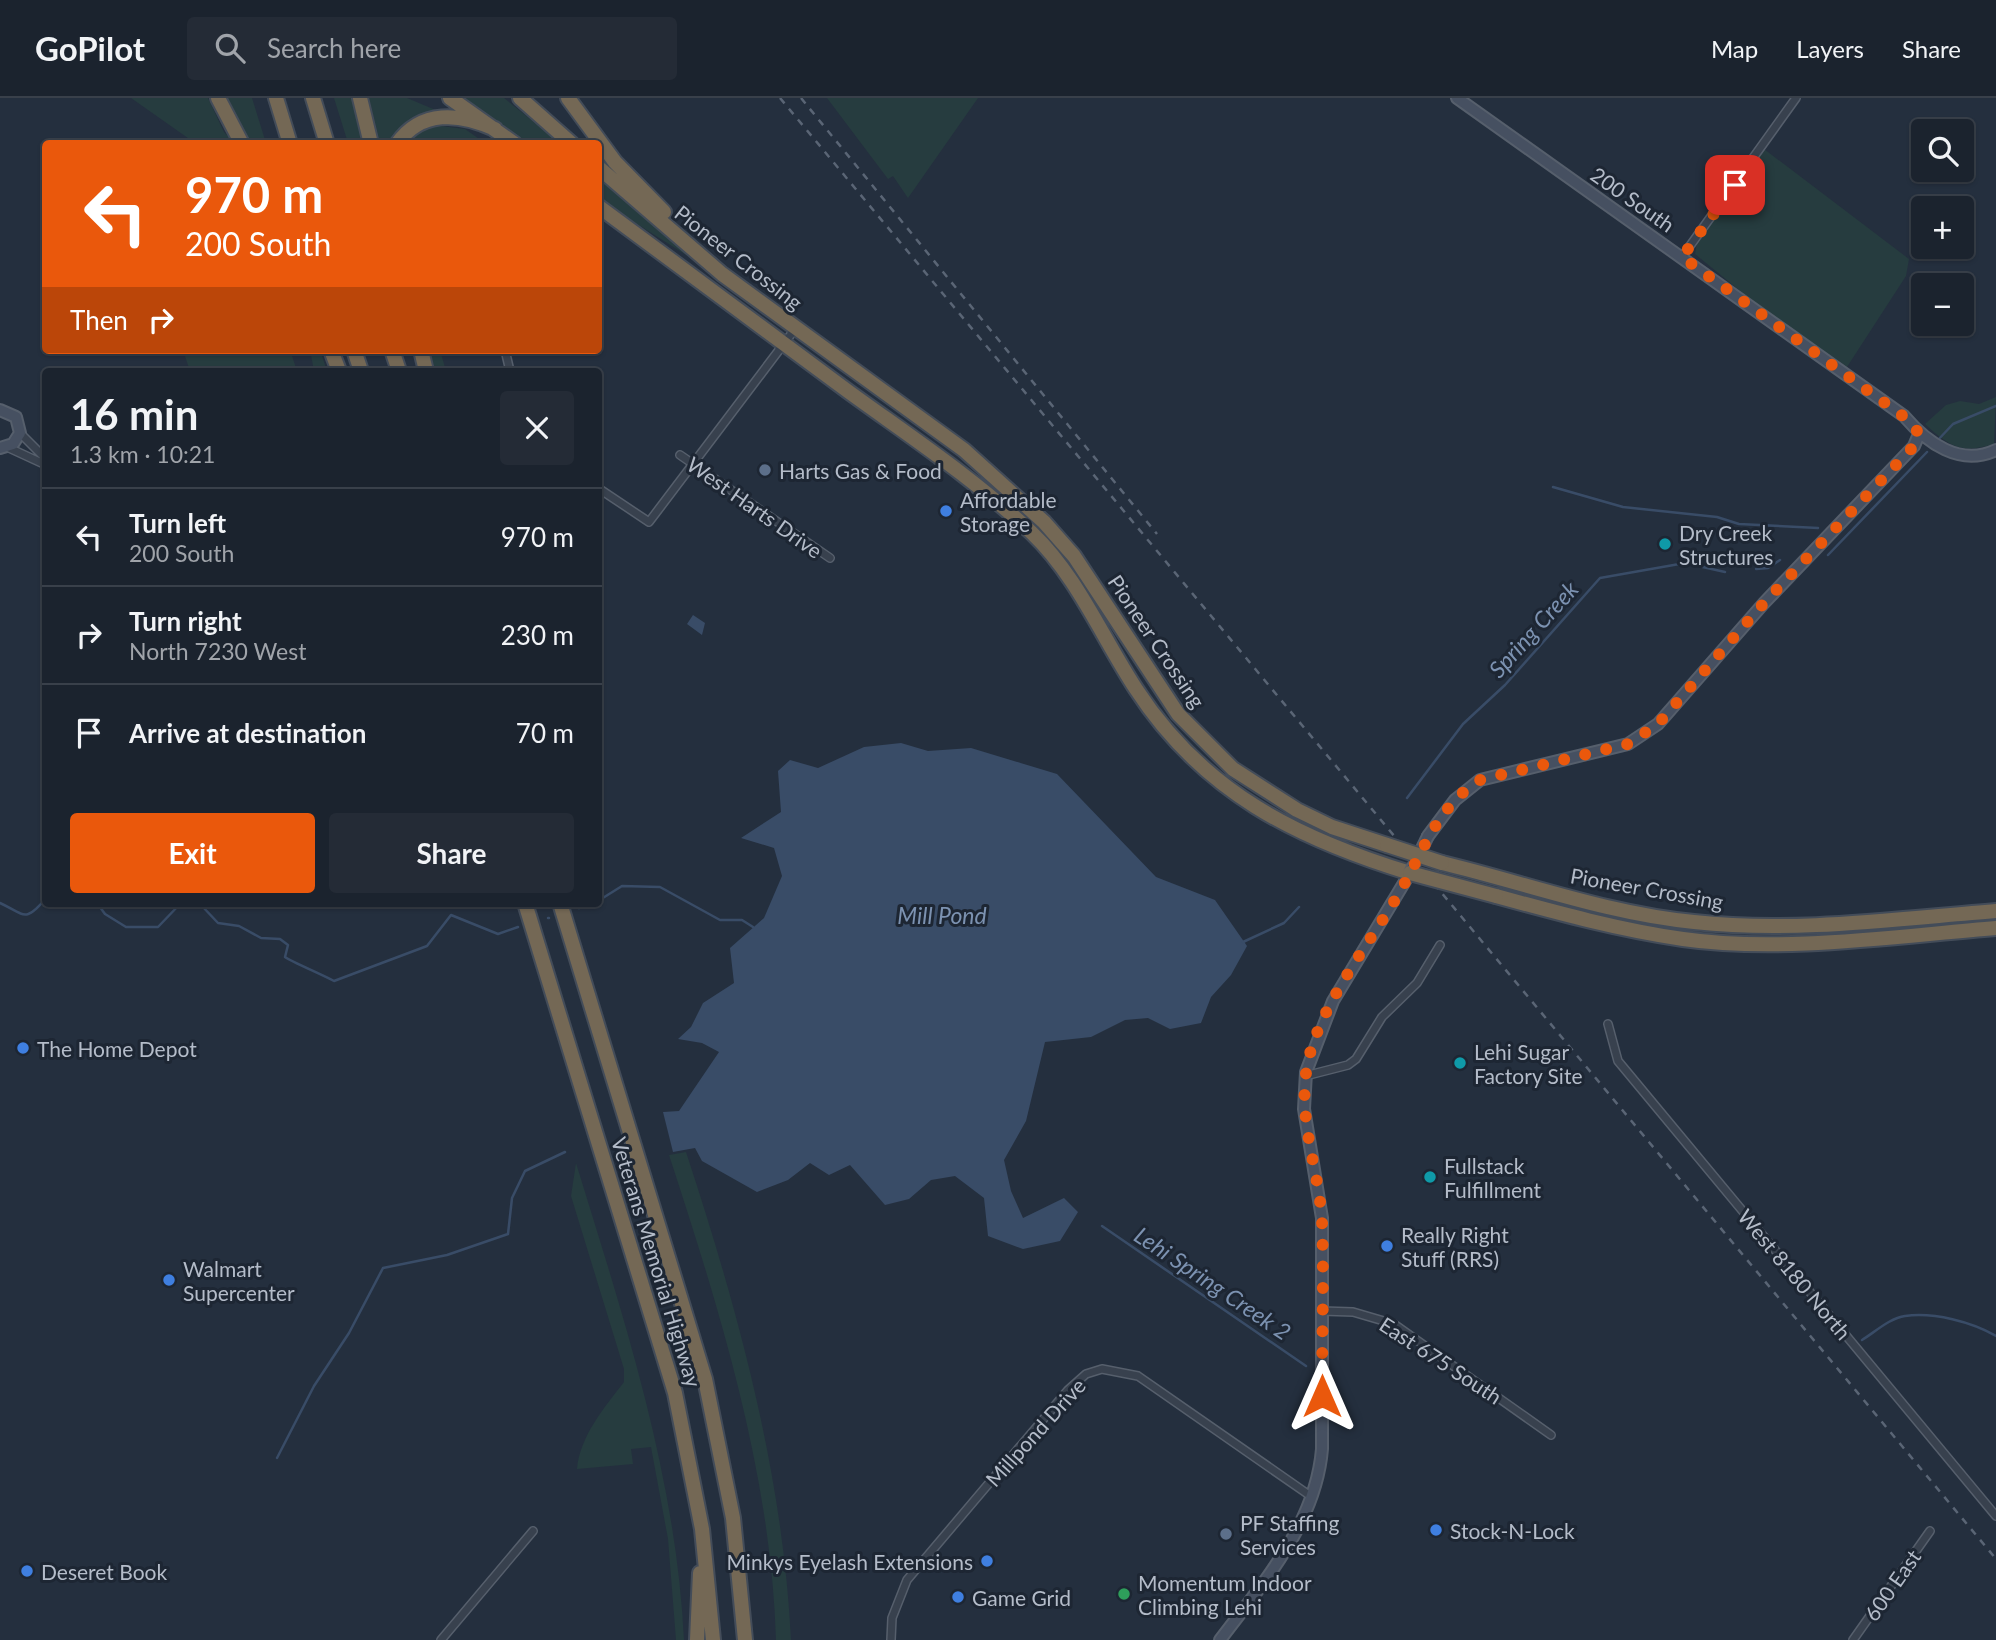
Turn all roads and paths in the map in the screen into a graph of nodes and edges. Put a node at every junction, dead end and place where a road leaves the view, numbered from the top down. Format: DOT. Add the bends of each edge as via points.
graph roads {
  1 [pos="218,98"];
  2 [pos="276,98"];
  3 [pos="313,98"];
  4 [pos="360,98"];
  5 [pos="450,98"];
  6 [pos="520,98"];
  7 [pos="568,98"];
  8 [pos="1457,98"];
  9 [pos="1796,98"];
  10 [pos="495,129"];
  11 [pos="240,140"];
  12 [pos="289,140"];
  13 [pos="326,140"];
  14 [pos="370,140"];
  15 [pos="401,140"];
  16 [pos="510,140"];
  17 [pos="567,140"];
  18 [pos="599,140"];
  19 [pos="602,144"];
  20 [pos="602,171"];
  21 [pos="602,209"];
  22 [pos="1682,257"];
  23 [pos="795,328"];
  24 [pos="784,344"];
  25 [pos="0,410"];
  26 [pos="20,433"];
  27 [pos="1919,433"];
  28 [pos="3,448"];
  29 [pos="1996,450"];
  30 [pos="42,455"];
  31 [pos="680,455"];
  32 [pos="42,463"];
  33 [pos="692,464"];
  34 [pos="602,491"];
  35 [pos="830,558"];
  36 [pos="1419,856"];
  37 [pos="1410,873"];
  38 [pos="526,907"];
  39 [pos="562,907"];
  40 [pos="1996,911"];
  41 [pos="1996,928"];
  42 [pos="1440,945"];
  43 [pos="1608,1024"];
  44 [pos="1306,1076"];
  45 [pos="1322,1311"];
  46 [pos="1551,1435"];
  47 [pos="1312,1497"];
  48 [pos="1996,1516"];
  49 [pos="702,1530"];
  50 [pos="533,1531"];
  51 [pos="1930,1531"];
  52 [pos="441,1640"];
  53 [pos="697,1640"];
  54 [pos="713,1640"];
  55 [pos="745,1640"];
  56 [pos="891,1640"];
  57 [pos="1220,1640"];
  58 [pos="1853,1640"];
  1 -- 11 [label="highway"];
  2 -- 12 [label="highway"];
  3 -- 13 [label="highway"];
  4 -- 14 [label="highway"];
  5 -- 10 [label="highway"];
  6 -- 17 [label="highway"];
  7 -- 18 [label="highway"];
  8 -- 22 [label="street, 200 South"];
  9 -- 22 [label="street"];
  10 -- 15 [label="highway" via="466,118 439,116 418,123"];
  10 -- 16 [label="highway"];
  19 -- 23 [label="highway" via="643,192 773,301"];
  20 -- 23 [label="highway, Pioneer Crossing" via="689,247"];
  21 -- 24 [label="highway, Pioneer Crossing"];
  22 -- 27 [label="street, 200 South" via="1903,416"];
  23 -- 24 [label="street"];
  23 -- 36 [label="highway, Pioneer Crossing, bridge" via="964,450 1044,522 1074,556 1178,714 1233,769 1297,810"];
  24 -- 33 [label="street"];
  24 -- 37 [label="highway, Pioneer Crossing" via="952,467 1034,535 1080,594 1162,725 1212,776 1278,821 1354,855"];
  25 -- 26 [label="street" via="16,417"];
  26 -- 28 [label="street"];
  26 -- 30 [label="street"];
  27 -- 29 [label="street, 200 South" via="1942,448 1973,457"];
  27 -- 36 [label="street, bridge" via="1914,446 1764,603 1658,724 1628,744 1480,780 1441,815"];
  28 -- 32 [label="street"];
  31 -- 33 [label="street, West Harts Drive"];
  33 -- 34 [label="street" via="649,522"];
  33 -- 35 [label="street, West Harts Drive"];
  36 -- 37 [label="street, bridge"];
  36 -- 40 [label="highway, Pioneer Crossing, bridge" via="1599,904 1692,922 1770,927"];
  37 -- 41 [label="highway, Pioneer Crossing, bridge" via="1591,922 1684,939 1762,944"];
  37 -- 44 [label="street" via="1333,1001"];
  38 -- 49 [label="highway, Veterans Memorial Highway" via="667,1363"];
  39 -- 55 [label="highway, Veterans Memorial Highway" via="705,1379 733,1518"];
  42 -- 44 [label="street" via="1417,983 1375,1026 1356,1059"];
  43 -- 48 [label="street, West 8180 North" via="1618,1061"];
  44 -- 45 [label="street" via="1304,1109 1322,1219"];
  45 -- 46 [label="street, East 675 South" via="1353,1312 1394,1324"];
  45 -- 47 [label="street" via="1322,1449"];
  47 -- 56 [label="street, Millpond Drive" via="1138,1376 1102,1369 1086,1374 907,1580 892,1618"];
  47 -- 57 [label="street" via="1304,1519"];
  49 -- 53 [label="highway"];
  49 -- 54 [label="highway, Veterans Memorial Highway"];
  50 -- 52 [label="street"];
  51 -- 58 [label="street, 600 East"];
}
